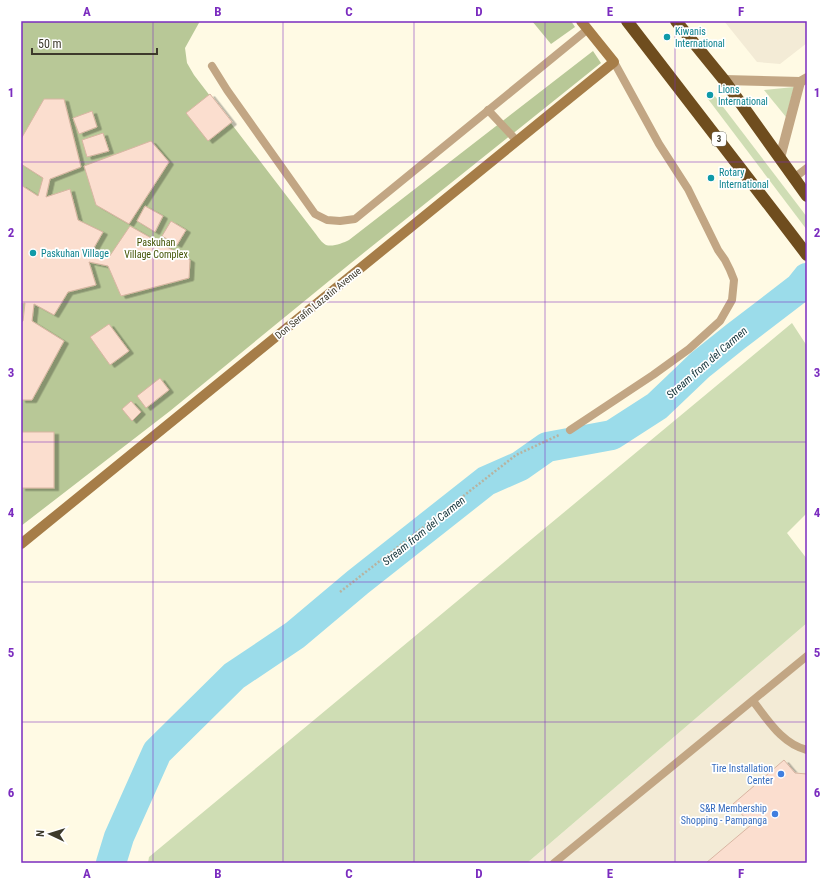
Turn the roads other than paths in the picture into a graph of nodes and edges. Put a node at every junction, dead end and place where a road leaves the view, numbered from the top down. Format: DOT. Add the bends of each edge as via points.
graph roads {
  1 [pos="628,21"];
  2 [pos="676,21"];
  3 [pos="585,25"];
  4 [pos="614,62"];
  5 [pos="212,66"];
  6 [pos="724,80"];
  7 [pos="804,80"];
  8 [pos="488,110"];
  9 [pos="517,142"];
  10 [pos="780,158"];
  11 [pos="807,168"];
  12 [pos="794,178"];
  13 [pos="807,196"];
  14 [pos="807,255"];
  15 [pos="570,430"];
  16 [pos="21,544"];
  17 [pos="807,656"];
  18 [pos="753,700"];
  19 [pos="807,750"];
  20 [pos="554,863"];
  1 -- 14 [label="highway, 3"];
  2 -- 6 [label="highway"];
  3 -- 4 [label="main road"];
  3 -- 8 [label="lane"];
  4 -- 9 [label="main road, Don Serafin Lazatin Avenue"];
  4 -- 15 [label="lane" via="658,144 688,189 730,270 734,280 732,300 720,321 689,349"];
  5 -- 8 [label="lane" via="315,214 327,220 355,219"];
  6 -- 7 [label="street"];
  6 -- 10 [label="highway"];
  7 -- 10 [label="street"];
  8 -- 9 [label="lane"];
  9 -- 16 [label="main road, Don Serafin Lazatin Avenue"];
  10 -- 12 [label="highway"];
  11 -- 12 [label="lane"];
  12 -- 13 [label="highway"];
  17 -- 18 [label="lane"];
  18 -- 19 [label="lane" via="784,738"];
  18 -- 20 [label="lane"];
}
